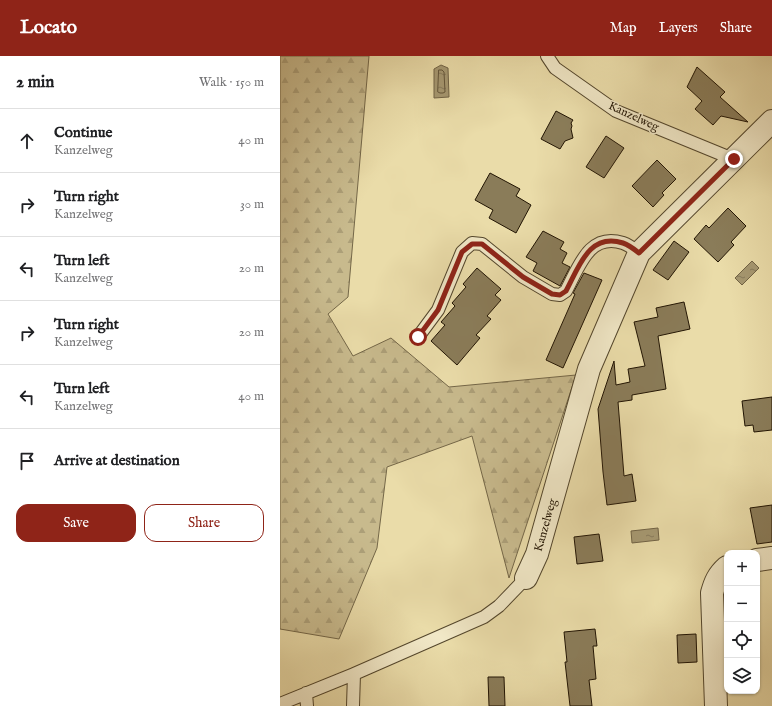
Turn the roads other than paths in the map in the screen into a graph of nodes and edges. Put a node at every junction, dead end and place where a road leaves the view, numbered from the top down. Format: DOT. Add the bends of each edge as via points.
graph roads {
  1 [pos="547,56"];
  2 [pos="772,121"];
  3 [pos="734,159"];
  4 [pos="639,253"];
  5 [pos="418,337"];
  6 [pos="772,558"];
  7 [pos="760,560"];
  8 [pos="724,570"];
  9 [pos="526,578"];
  10 [pos="354,674"];
  11 [pos="306,693"];
  12 [pos="280,704"];
  13 [pos="307,706"];
  14 [pos="353,706"];
  15 [pos="716,706"];
  1 -- 3 [label="lane, Kanzelweg" via="555,68 616,111"];
  2 -- 3 [label="street, Kanzelweg"];
  3 -- 4 [label="street, Kanzelweg"];
  4 -- 5 [label="lane" via="624,243 611,240 597,243 588,251 566,291 560,295 552,294 523,277 482,244 472,244 462,252 438,310"];
  4 -- 9 [label="street, Kanzelweg" via="589,369 537,554"];
  6 -- 7 [label="street"];
  8 -- 15 [label="street" via="715,581 712,593"];
  9 -- 10 [label="lane, Kanzelweg" via="499,606 484,617"];
  10 -- 11 [label="lane, Kanzelweg"];
  10 -- 14 [label="lane"];
  11 -- 12 [label="lane, Kanzelweg"];
  11 -- 13 [label="lane"];
}
